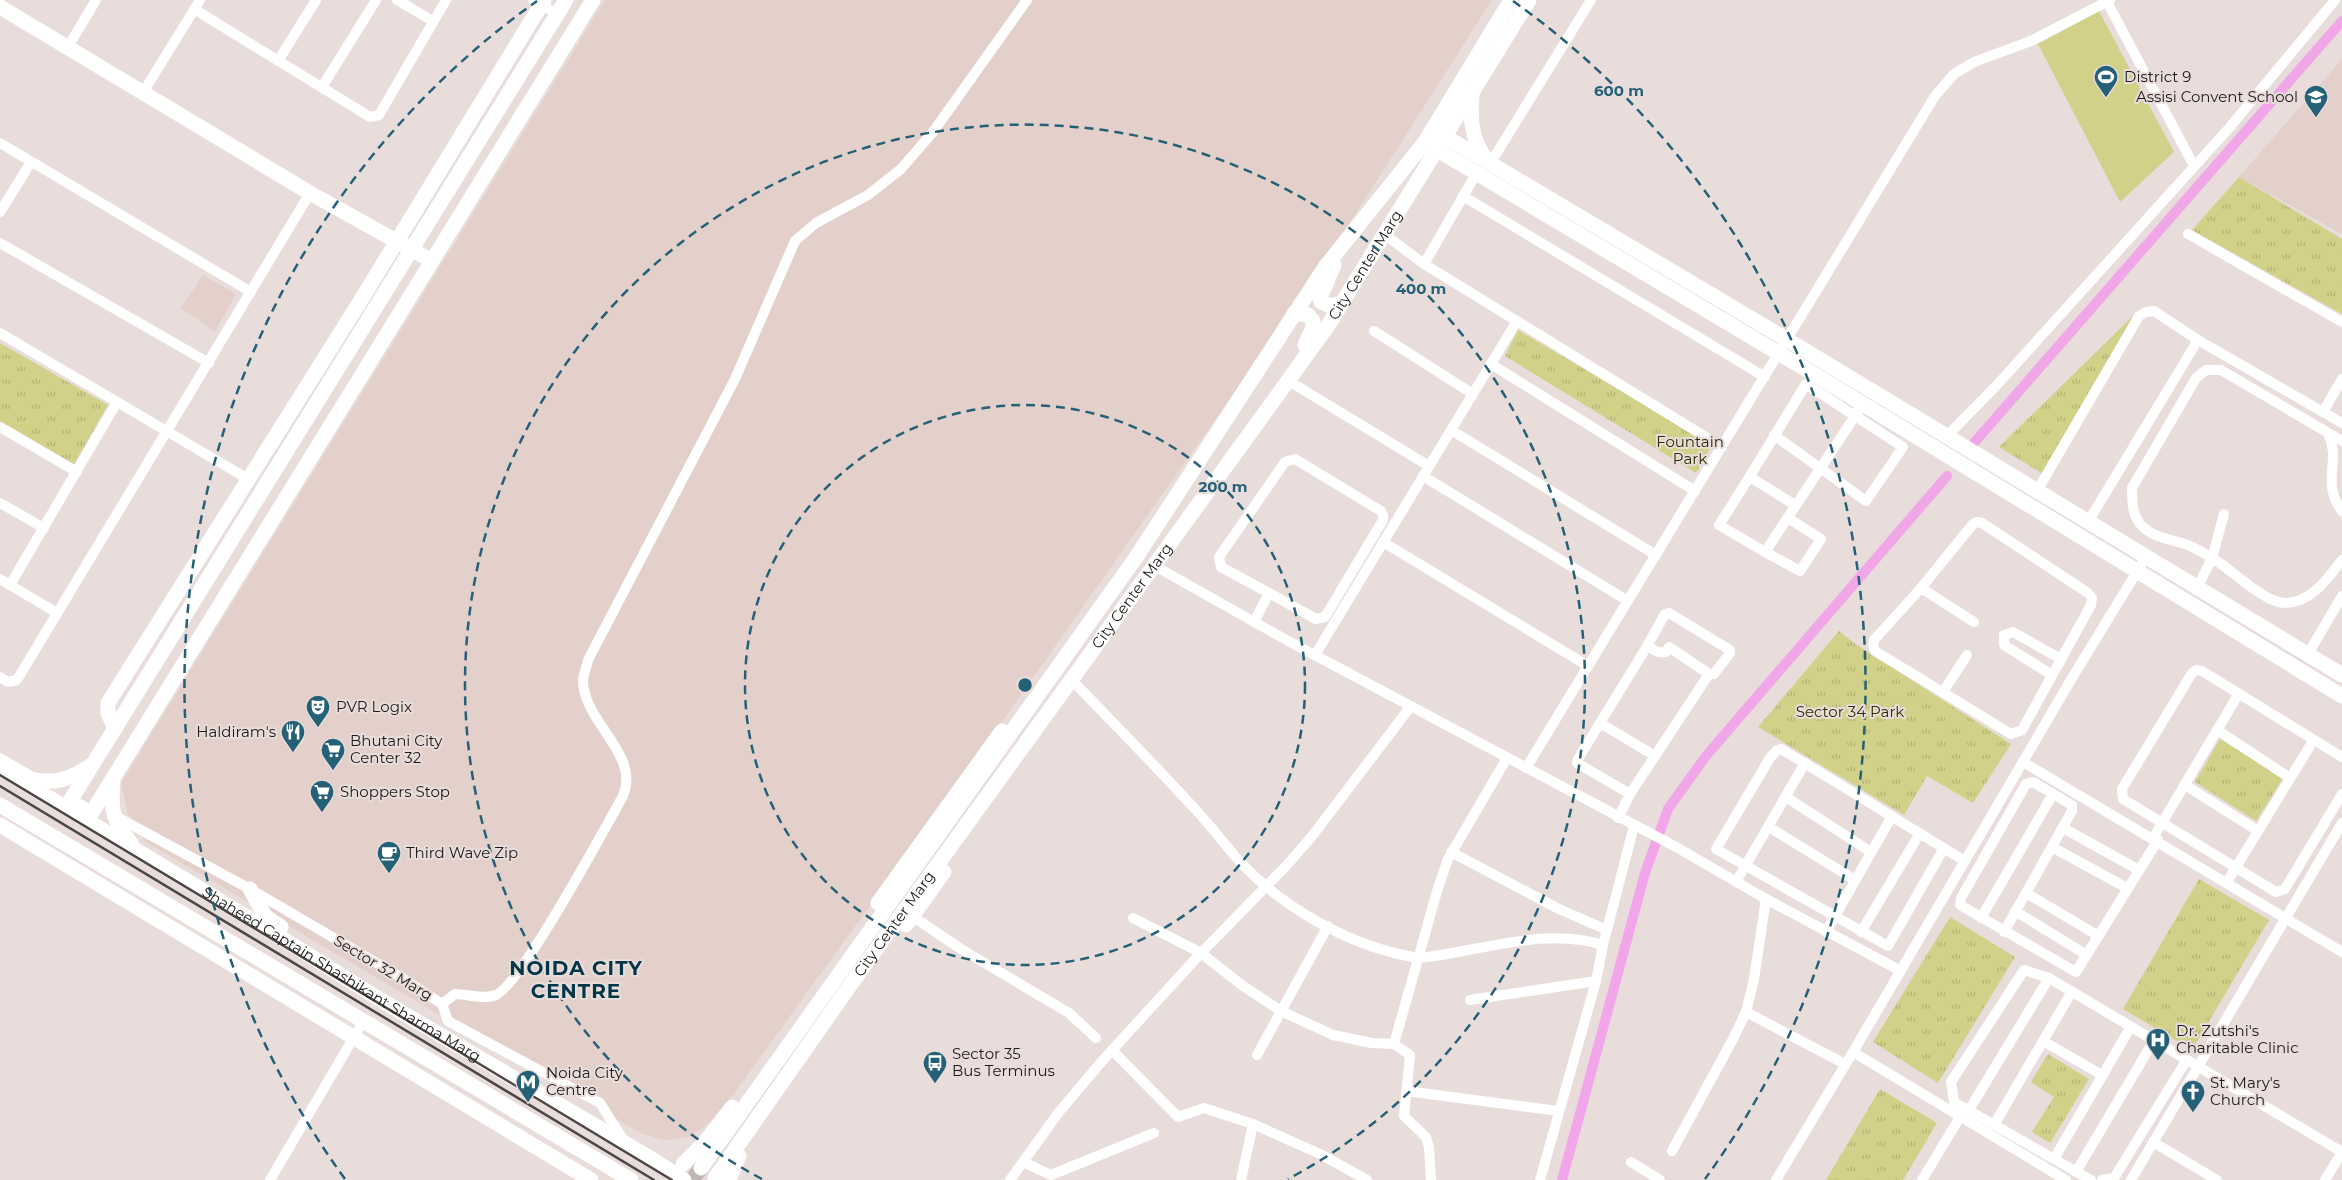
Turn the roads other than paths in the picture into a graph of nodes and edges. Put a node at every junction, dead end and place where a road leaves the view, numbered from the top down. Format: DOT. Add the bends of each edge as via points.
graph roads {
  1 [pos="96,0"];
  2 [pos="200,0"];
  3 [pos="316,0"];
  4 [pos="376,0"];
  5 [pos="397,0"];
  6 [pos="446,0"];
  7 [pos="566,0"];
  8 [pos="593,0"];
  9 [pos="1027,0"];
  10 [pos="1511,0"];
  11 [pos="1529,0"];
  12 [pos="1591,0"];
  13 [pos="2107,0"];
  14 [pos="2335,0"];
  15 [pos="539,2"];
  16 [pos="0,7"];
  17 [pos="194,9"];
  18 [pos="557,14"];
  19 [pos="433,21"];
  20 [pos="68,47"];
  21 [pos="278,60"];
  22 [pos="322,88"];
  23 [pos="144,91"];
  24 [pos="1473,91"];
  25 [pos="1440,142"];
  26 [pos="0,143"];
  27 [pos="31,162"];
  28 [pos="1490,164"];
  29 [pos="2194,166"];
  30 [pos="1476,174"];
  31 [pos="310,193"];
  32 [pos="1463,196"];
  33 [pos="0,212"];
  34 [pos="1384,234"];
  35 [pos="2188,234"];
  36 [pos="397,242"];
  37 [pos="0,243"];
  38 [pos="411,250"];
  39 [pos="1337,254"];
  40 [pos="432,261"];
  41 [pos="1424,264"];
  42 [pos="251,292"];
  43 [pos="1342,302"];
  44 [pos="1294,313"];
  45 [pos="1517,321"];
  46 [pos="2342,322"];
  47 [pos="1374,331"];
  48 [pos="0,333"];
  49 [pos="1786,339"];
  50 [pos="2198,340"];
  51 [pos="1779,354"];
  52 [pos="209,363"];
  53 [pos="1491,364"];
  54 [pos="1298,366"];
  55 [pos="1765,377"];
  56 [pos="2342,379"];
  57 [pos="1288,380"];
  58 [pos="1813,381"];
  59 [pos="1473,394"];
  60 [pos="117,402"];
  61 [pos="1859,410"];
  62 [pos="2323,412"];
  63 [pos="2342,423"];
  64 [pos="0,427"];
  65 [pos="1451,430"];
  66 [pos="167,431"];
  67 [pos="2328,433"];
  68 [pos="1774,435"];
  69 [pos="1946,436"];
  70 [pos="2342,440"];
  71 [pos="1722,448"];
  72 [pos="1820,467"];
  73 [pos="1426,471"];
  74 [pos="77,472"];
  75 [pos="1750,477"];
  76 [pos="248,479"];
  77 [pos="1695,491"];
  78 [pos="2037,491"];
  79 [pos="0,503"];
  80 [pos="1795,505"];
  81 [pos="2342,511"];
  82 [pos="2224,514"];
  83 [pos="1788,518"];
  84 [pos="2088,522"];
  85 [pos="44,528"];
  86 [pos="1383,542"];
  87 [pos="1765,552"];
  88 [pos="1656,555"];
  89 [pos="2146,557"];
  90 [pos="2212,558"];
  91 [pos="2342,560"];
  92 [pos="1153,565"];
  93 [pos="2137,570"];
  94 [pos="0,579"];
  95 [pos="10,585"];
  96 [pos="1921,588"];
  97 [pos="2197,588"];
  98 [pos="1269,593"];
  99 [pos="2342,596"];
  100 [pos="1628,600"];
  101 [pos="57,613"];
  102 [pos="1254,622"];
  103 [pos="1974,622"];
  104 [pos="1646,648"];
  105 [pos="2308,654"];
  106 [pos="1315,655"];
  107 [pos="1967,655"];
  108 [pos="1588,666"];
  109 [pos="2056,667"];
  110 [pos="1709,674"];
  111 [pos="2342,675"];
  112 [pos="0,677"];
  113 [pos="2072,678"];
  114 [pos="1071,679"];
  115 [pos="1943,692"];
  116 [pos="2238,695"];
  117 [pos="2342,696"];
  118 [pos="1411,706"];
  119 [pos="1030,707"];
  120 [pos="1041,720"];
  121 [pos="1600,723"];
  122 [pos="115,729"];
  123 [pos="2217,730"];
  124 [pos="2313,741"];
  125 [pos="1655,756"];
  126 [pos="2342,757"];
  127 [pos="0,758"];
  128 [pos="1507,758"];
  129 [pos="2023,762"];
  130 [pos="1805,763"];
  131 [pos="94,764"];
  132 [pos="0,768"];
  133 [pos="1526,768"];
  134 [pos="114,775"];
  135 [pos="14,776"];
  136 [pos="2290,778"];
  137 [pos="40,782"];
  138 [pos="2185,785"];
  139 [pos="2073,791"];
  140 [pos="1630,794"];
  141 [pos="2052,794"];
  142 [pos="2342,794"];
  143 [pos="1786,797"];
  144 [pos="2067,802"];
  145 [pos="0,805"];
  146 [pos="114,816"];
  147 [pos="1892,816"];
  148 [pos="1618,818"];
  149 [pos="2162,822"];
  150 [pos="2342,823"];
  151 [pos="0,825"];
  152 [pos="1769,827"];
  153 [pos="1638,828"];
  154 [pos="2062,828"];
  155 [pos="2258,830"];
  156 [pos="1920,833"];
  157 [pos="2156,839"];
  158 [pos="2052,847"];
  159 [pos="1944,848"];
  160 [pos="1451,852"];
  161 [pos="1871,852"];
  162 [pos="144,855"];
  163 [pos="1965,861"];
  164 [pos="1746,866"];
  165 [pos="2236,868"];
  166 [pos="2139,870"];
  167 [pos="1855,880"];
  168 [pos="1736,882"];
  169 [pos="2227,882"];
  170 [pos="2261,883"];
  171 [pos="1267,886"];
  172 [pos="2127,888"];
  173 [pos="250,889"];
  174 [pos="2026,893"];
  175 [pos="2252,897"];
  176 [pos="1766,900"];
  177 [pos="2016,911"];
  178 [pos="912,916"];
  179 [pos="1834,917"];
  180 [pos="1133,918"];
  181 [pos="1981,918"];
  182 [pos="2286,918"];
  183 [pos="1328,926"];
  184 [pos="1607,930"];
  185 [pos="1826,932"];
  186 [pos="1861,932"];
  187 [pos="2004,932"];
  188 [pos="2097,935"];
  189 [pos="1603,945"];
  190 [pos="2342,952"];
  191 [pos="1201,953"];
  192 [pos="2085,954"];
  193 [pos="1420,958"];
  194 [pos="328,966"];
  195 [pos="1900,971"];
  196 [pos="2049,978"];
  197 [pos="1596,982"];
  198 [pos="2071,993"];
  199 [pos="1470,1000"];
  200 [pos="442,1004"];
  201 [pos="1281,1011"];
  202 [pos="1746,1012"];
  203 [pos="364,1020"];
  204 [pos="2130,1028"];
  205 [pos="1096,1038"];
  206 [pos="354,1039"];
  207 [pos="2043,1041"];
  208 [pos="2153,1042"];
  209 [pos="1394,1044"];
  210 [pos="1112,1050"];
  211 [pos="1853,1052"];
  212 [pos="1257,1055"];
  213 [pos="2186,1061"];
  214 [pos="1845,1064"];
  215 [pos="2197,1068"];
  216 [pos="2102,1075"];
  217 [pos="1406,1091"];
  218 [pos="1559,1111"];
  219 [pos="1965,1112"];
  220 [pos="1253,1124"];
  221 [pos="1994,1125"];
  222 [pos="1154,1133"];
  223 [pos="2153,1142"];
  224 [pos="626,1145"];
  225 [pos="1672,1151"];
  226 [pos="2342,1152"];
  227 [pos="652,1159"];
  228 [pos="2054,1159"];
  229 [pos="1023,1162"];
  230 [pos="1631,1162"];
  231 [pos="683,1164"];
  232 [pos="2076,1172"];
  233 [pos="1051,1175"];
  234 [pos="619,1176"];
  235 [pos="713,1176"];
  236 [pos="1361,1179"];
  237 [pos="2212,1179"];
  238 [pos="270,1180"];
  239 [pos="591,1180"];
  240 [pos="630,1180"];
  241 [pos="684,1180"];
  242 [pos="1010,1180"];
  243 [pos="1065,1180"];
  244 [pos="1241,1180"];
  245 [pos="1431,1180"];
  246 [pos="1540,1180"];
  247 [pos="1660,1180"];
  248 [pos="1776,1180"];
  249 [pos="1922,1180"];
  250 [pos="2066,1180"];
  251 [pos="2091,1180"];
  252 [pos="2102,1180"];
  253 [pos="2131,1180"];
  254 [pos="2325,1180"];
  1 -- 20 [label="street"];
  2 -- 17 [label="street"];
  3 -- 21 [label="street"];
  4 -- 22 [label="street"];
  5 -- 19 [label="street"];
  6 -- 19 [label="street"];
  7 -- 18 [label="street"];
  8 -- 40 [label="street"];
  9 -- 200 [label="street" via="933,132 901,169 868,195 816,223 795,241 735,379 588,660 583,678 585,694 624,762 628,784 623,796 543,934 507,986 488,997 454,994"];
  10 -- 39 [label="street, City Center Marg" via="1425,142"];
  11 -- 24 [label="street, City Center Marg"];
  12 -- 28 [label="street"];
  13 -- 29 [label="street"];
  13 -- 49 [label="street" via="2044,35 1974,62 1954,74 1935,96"];
  14 -- 29 [label="street" via="2278,71"];
  15 -- 18 [label="street"];
  15 -- 36 [label="street"];
  16 -- 20 [label="street"];
  17 -- 21 [label="street"];
  17 -- 23 [label="street"];
  18 -- 38 [label="street"];
  19 -- 22 [label="street" via="379,115 370,117"];
  20 -- 23 [label="street"];
  21 -- 22 [label="street"];
  23 -- 31 [label="street"];
  24 -- 25 [label="street, City Center Marg"];
  24 -- 28 [label="street" via="1473,138"];
  25 -- 28 [label="street"];
  25 -- 30 [label="street"];
  25 -- 34 [label="street, City Center Marg"];
  26 -- 27 [label="street"];
  27 -- 33 [label="street"];
  27 -- 42 [label="street"];
  28 -- 49 [label="street"];
  29 -- 69 [label="street" via="1996,386"];
  30 -- 32 [label="street"];
  30 -- 51 [label="street"];
  31 -- 36 [label="street"];
  31 -- 42 [label="street"];
  32 -- 41 [label="street"];
  32 -- 55 [label="street"];
  34 -- 41 [label="street"];
  34 -- 43 [label="street, City Center Marg"];
  35 -- 46 [label="street"];
  36 -- 38 [label="street"];
  36 -- 76 [label="street"];
  37 -- 52 [label="street"];
  38 -- 40 [label="street"];
  38 -- 122 [label="street"];
  39 -- 43 [label="street" via="1320,298 1330,306"];
  39 -- 44 [label="street, City Center Marg"];
  40 -- 134 [label="street"];
  41 -- 45 [label="street"];
  42 -- 52 [label="street"];
  43 -- 54 [label="street, City Center Marg"];
  44 -- 54 [label="street" via="1308,315 1314,324"];
  44 -- 119 [label="street, City Center Marg" via="1137,556"];
  45 -- 53 [label="street"];
  45 -- 71 [label="street"];
  47 -- 59 [label="street"];
  48 -- 60 [label="street"];
  49 -- 51 [label="street"];
  49 -- 69 [label="street"];
  50 -- 62 [label="street"];
  50 -- 78 [label="street" via="2154,311 2140,316"];
  50 -- 84 [label="street"];
  51 -- 55 [label="street"];
  51 -- 58 [label="street"];
  52 -- 66 [label="street"];
  53 -- 59 [label="street"];
  53 -- 77 [label="street"];
  54 -- 57 [label="street, City Center Marg"];
  55 -- 71 [label="street"];
  56 -- 62 [label="street"];
  57 -- 73 [label="street"];
  57 -- 92 [label="street, City Center Marg"];
  58 -- 61 [label="street"];
  58 -- 68 [label="street" via="1806,384"];
  59 -- 65 [label="street"];
  60 -- 66 [label="street"];
  60 -- 74 [label="street"];
  61 -- 72 [label="street"];
  61 -- 72 [label="street" via="1903,447 1866,501"];
  61 -- 93 [label="street"];
  62 -- 63 [label="street"];
  64 -- 74 [label="street"];
  65 -- 73 [label="street"];
  65 -- 88 [label="street"];
  66 -- 76 [label="street"];
  66 -- 101 [label="street"];
  67 -- 70 [label="street"];
  67 -- 81 [label="street" via="2334,442 2335,455 2332,496"];
  67 -- 90 [label="street" via="2221,370 2206,370 2196,378 2132,488 2132,506 2141,525 2153,534 2187,545"];
  68 -- 72 [label="street"];
  68 -- 75 [label="street"];
  69 -- 78 [label="street"];
  71 -- 77 [label="street"];
  72 -- 80 [label="street"];
  73 -- 86 [label="street"];
  73 -- 100 [label="street"];
  74 -- 85 [label="street"];
  75 -- 80 [label="street"];
  75 -- 87 [label="street" via="1719,525"];
  76 -- 122 [label="street" via="108,703 108,713"];
  77 -- 88 [label="street"];
  78 -- 84 [label="street"];
  79 -- 85 [label="street"];
  80 -- 83 [label="street"];
  82 -- 90 [label="street"];
  83 -- 87 [label="street"];
  83 -- 87 [label="street" via="1821,539 1800,571"];
  84 -- 89 [label="street"];
  85 -- 95 [label="street"];
  86 -- 106 [label="street"];
  86 -- 108 [label="street"];
  88 -- 100 [label="street"];
  89 -- 93 [label="street"];
  89 -- 97 [label="street"];
  90 -- 91 [label="street" via="2266,597 2286,603 2304,598 2325,583"];
  90 -- 97 [label="street"];
  92 -- 102 [label="street"];
  92 -- 114 [label="street, City Center Marg"];
  93 -- 113 [label="street"];
  93 -- 117 [label="street"];
  94 -- 95 [label="street"];
  95 -- 101 [label="street"];
  96 -- 103 [label="street"];
  96 -- 109 [label="street" via="1973,524 1982,523 2092,598"];
  96 -- 115 [label="street" via="1873,645"];
  97 -- 105 [label="street"];
  98 -- 98 [label="street" via="1316,619 1325,617 1383,520 1381,511 1295,459 1285,462 1218,562 1221,567"];
  98 -- 102 [label="street"];
  99 -- 105 [label="street"];
  100 -- 108 [label="street"];
  101 -- 112 [label="street" via="17,680 8,682"];
  102 -- 106 [label="street"];
  104 -- 110 [label="street" via="1661,653 1666,652 1671,643"];
  104 -- 110 [label="street" via="1665,614 1669,613 1730,650 1714,674"];
  104 -- 121 [label="street"];
  105 -- 111 [label="street"];
  106 -- 118 [label="street"];
  107 -- 115 [label="street"];
  108 -- 133 [label="street"];
  109 -- 109 [label="street" via="2012,632 2004,635 2004,645"];
  109 -- 113 [label="street"];
  109 -- 115 [label="street" via="2022,730 2017,733 2011,734"];
  110 -- 125 [label="street"];
  113 -- 129 [label="street"];
  114 -- 120 [label="street, City Center Marg"];
  114 -- 171 [label="street"];
  116 -- 123 [label="street"];
  116 -- 124 [label="street"];
  116 -- 149 [label="street" via="2202,671 2192,673 2122,789 2123,799"];
  118 -- 128 [label="street"];
  118 -- 171 [label="street" via="1313,835"];
  119 -- 231 [label="street" via="1007,724 988,747 796,1023 705,1142"];
  119 -- 235 [label="street, City Center Marg"];
  120 -- 178 [label="street" via="1033,743 1010,779"];
  120 -- 235 [label="street, City Center Marg"];
  121 -- 125 [label="street"];
  121 -- 140 [label="street" via="1577,763"];
  122 -- 131 [label="street"];
  123 -- 136 [label="street"];
  123 -- 138 [label="street"];
  124 -- 126 [label="street"];
  124 -- 136 [label="street"];
  125 -- 140 [label="street"];
  127 -- 137 [label="street"];
  128 -- 133 [label="street"];
  128 -- 160 [label="street"];
  129 -- 139 [label="street"];
  129 -- 163 [label="street"];
  130 -- 143 [label="street"];
  130 -- 147 [label="street"];
  130 -- 164 [label="street" via="1781,749 1777,750 1716,849"];
  131 -- 134 [label="street" via="70,801 91,814"];
  131 -- 137 [label="street" via="58,782"];
  132 -- 135 [label="street, Shaheed Captain Shashikant Sharma Marg"];
  133 -- 148 [label="street"];
  134 -- 146 [label="street" via="110,805"];
  135 -- 137 [label="street"];
  135 -- 162 [label="street, Shaheed Captain Shashikant Sharma Marg"];
  136 -- 155 [label="street"];
  138 -- 149 [label="street"];
  138 -- 155 [label="street"];
  139 -- 144 [label="street"];
  139 -- 157 [label="street"];
  140 -- 148 [label="street"];
  141 -- 144 [label="street"];
  141 -- 181 [label="street"];
  141 -- 181 [label="street" via="2033,782 2026,784 1961,898 1960,904"];
  142 -- 170 [label="street" via="2286,889 2276,892"];
  143 -- 152 [label="street"];
  143 -- 161 [label="street"];
  144 -- 154 [label="street" via="2072,805 2072,811"];
  145 -- 203 [label="street, Shaheed Captain Shashikant Sharma Marg"];
  146 -- 162 [label="street" via="118,826"];
  146 -- 173 [label="street, Sector 32 Marg"];
  147 -- 156 [label="street"];
  147 -- 161 [label="street"];
  148 -- 153 [label="street"];
  149 -- 157 [label="street"];
  149 -- 165 [label="street"];
  150 -- 182 [label="street"];
  151 -- 206 [label="street"];
  152 -- 164 [label="street"];
  152 -- 167 [label="street"];
  153 -- 168 [label="street"];
  153 -- 184 [label="street"];
  154 -- 158 [label="street"];
  154 -- 166 [label="street"];
  155 -- 165 [label="street"];
  156 -- 159 [label="street"];
  156 -- 186 [label="street"];
  157 -- 166 [label="street"];
  157 -- 169 [label="street"];
  158 -- 172 [label="street"];
  158 -- 174 [label="street"];
  159 -- 163 [label="street"];
  159 -- 186 [label="street" via="1888,946"];
  160 -- 184 [label="street" via="1559,909"];
  160 -- 193 [label="street"];
  161 -- 167 [label="street"];
  162 -- 194 [label="street, Shaheed Captain Shashikant Sharma Marg"];
  163 -- 195 [label="street"];
  164 -- 168 [label="street"];
  164 -- 179 [label="street"];
  165 -- 169 [label="street"];
  165 -- 170 [label="street"];
  166 -- 172 [label="street"];
  167 -- 179 [label="street"];
  168 -- 176 [label="street"];
  169 -- 175 [label="street"];
  170 -- 175 [label="street"];
  171 -- 183 [label="street" via="1286,902"];
  171 -- 191 [label="street"];
  172 -- 188 [label="street"];
  173 -- 194 [label="street" via="265,916 313,948"];
  173 -- 200 [label="street, Sector 32 Marg"];
  174 -- 177 [label="street"];
  174 -- 188 [label="street"];
  175 -- 182 [label="street"];
  176 -- 185 [label="street"];
  176 -- 202 [label="street"];
  177 -- 187 [label="street"];
  177 -- 192 [label="street"];
  178 -- 205 [label="street" via="1069,1014"];
  178 -- 235 [label="street" via="738,1158"];
  179 -- 185 [label="street"];
  179 -- 186 [label="street"];
  180 -- 191 [label="street"];
  181 -- 187 [label="street"];
  182 -- 190 [label="street"];
  182 -- 215 [label="street"];
  183 -- 193 [label="street" via="1370,945"];
  183 -- 201 [label="street"];
  184 -- 189 [label="street"];
  185 -- 195 [label="street"];
  187 -- 192 [label="street" via="2076,972"];
  188 -- 192 [label="street"];
  189 -- 193 [label="street" via="1559,937"];
  189 -- 197 [label="street"];
  191 -- 201 [label="street"];
  191 -- 210 [label="street"];
  193 -- 209 [label="street"];
  194 -- 224 [label="street, Shaheed Captain Shashikant Sharma Marg" via="379,1000"];
  195 -- 211 [label="street"];
  196 -- 198 [label="street"];
  196 -- 219 [label="street"];
  196 -- 219 [label="street" via="2024,970 1951,1082 1954,1102"];
  197 -- 199 [label="street"];
  197 -- 218 [label="street"];
  198 -- 204 [label="street"];
  198 -- 207 [label="street"];
  200 -- 224 [label="street, Sector 32 Marg" via="448,1021 600,1103"];
  201 -- 209 [label="street" via="1333,1035"];
  201 -- 212 [label="street"];
  202 -- 214 [label="street"];
  202 -- 225 [label="street"];
  203 -- 206 [label="street"];
  203 -- 234 [label="street, Shaheed Captain Shashikant Sharma Marg"];
  204 -- 208 [label="street"];
  204 -- 216 [label="street"];
  206 -- 238 [label="street"];
  206 -- 239 [label="street"];
  207 -- 216 [label="street"];
  207 -- 221 [label="street"];
  208 -- 213 [label="street"];
  208 -- 232 [label="street"];
  209 -- 217 [label="street" via="1410,1055"];
  210 -- 220 [label="street" via="1178,1117 1204,1108"];
  210 -- 229 [label="street" via="1059,1112"];
  211 -- 214 [label="street"];
  211 -- 219 [label="street"];
  213 -- 215 [label="street"];
  213 -- 252 [label="street" via="2114,1178"];
  214 -- 248 [label="street"];
  215 -- 223 [label="street"];
  215 -- 226 [label="street"];
  216 -- 228 [label="street"];
  217 -- 218 [label="street"];
  217 -- 245 [label="street" via="1404,1116 1426,1137"];
  218 -- 246 [label="street"];
  219 -- 221 [label="street"];
  219 -- 249 [label="street"];
  219 -- 250 [label="street"];
  220 -- 236 [label="street" via="1320,1154"];
  220 -- 244 [label="street"];
  221 -- 228 [label="street"];
  222 -- 233 [label="street"];
  223 -- 237 [label="street"];
  223 -- 253 [label="street"];
  224 -- 227 [label="street, Shaheed Captain Shashikant Sharma Marg"];
  226 -- 254 [label="street"];
  227 -- 231 [label="street" via="666,1158"];
  227 -- 241 [label="street, Shaheed Captain Shashikant Sharma Marg"];
  228 -- 232 [label="street"];
  229 -- 233 [label="street"];
  229 -- 242 [label="street"];
  230 -- 247 [label="street"];
  231 -- 235 [label="street"];
  232 -- 251 [label="street"];
  233 -- 243 [label="street"];
  234 -- 240 [label="street, Shaheed Captain Shashikant Sharma Marg"];
}
